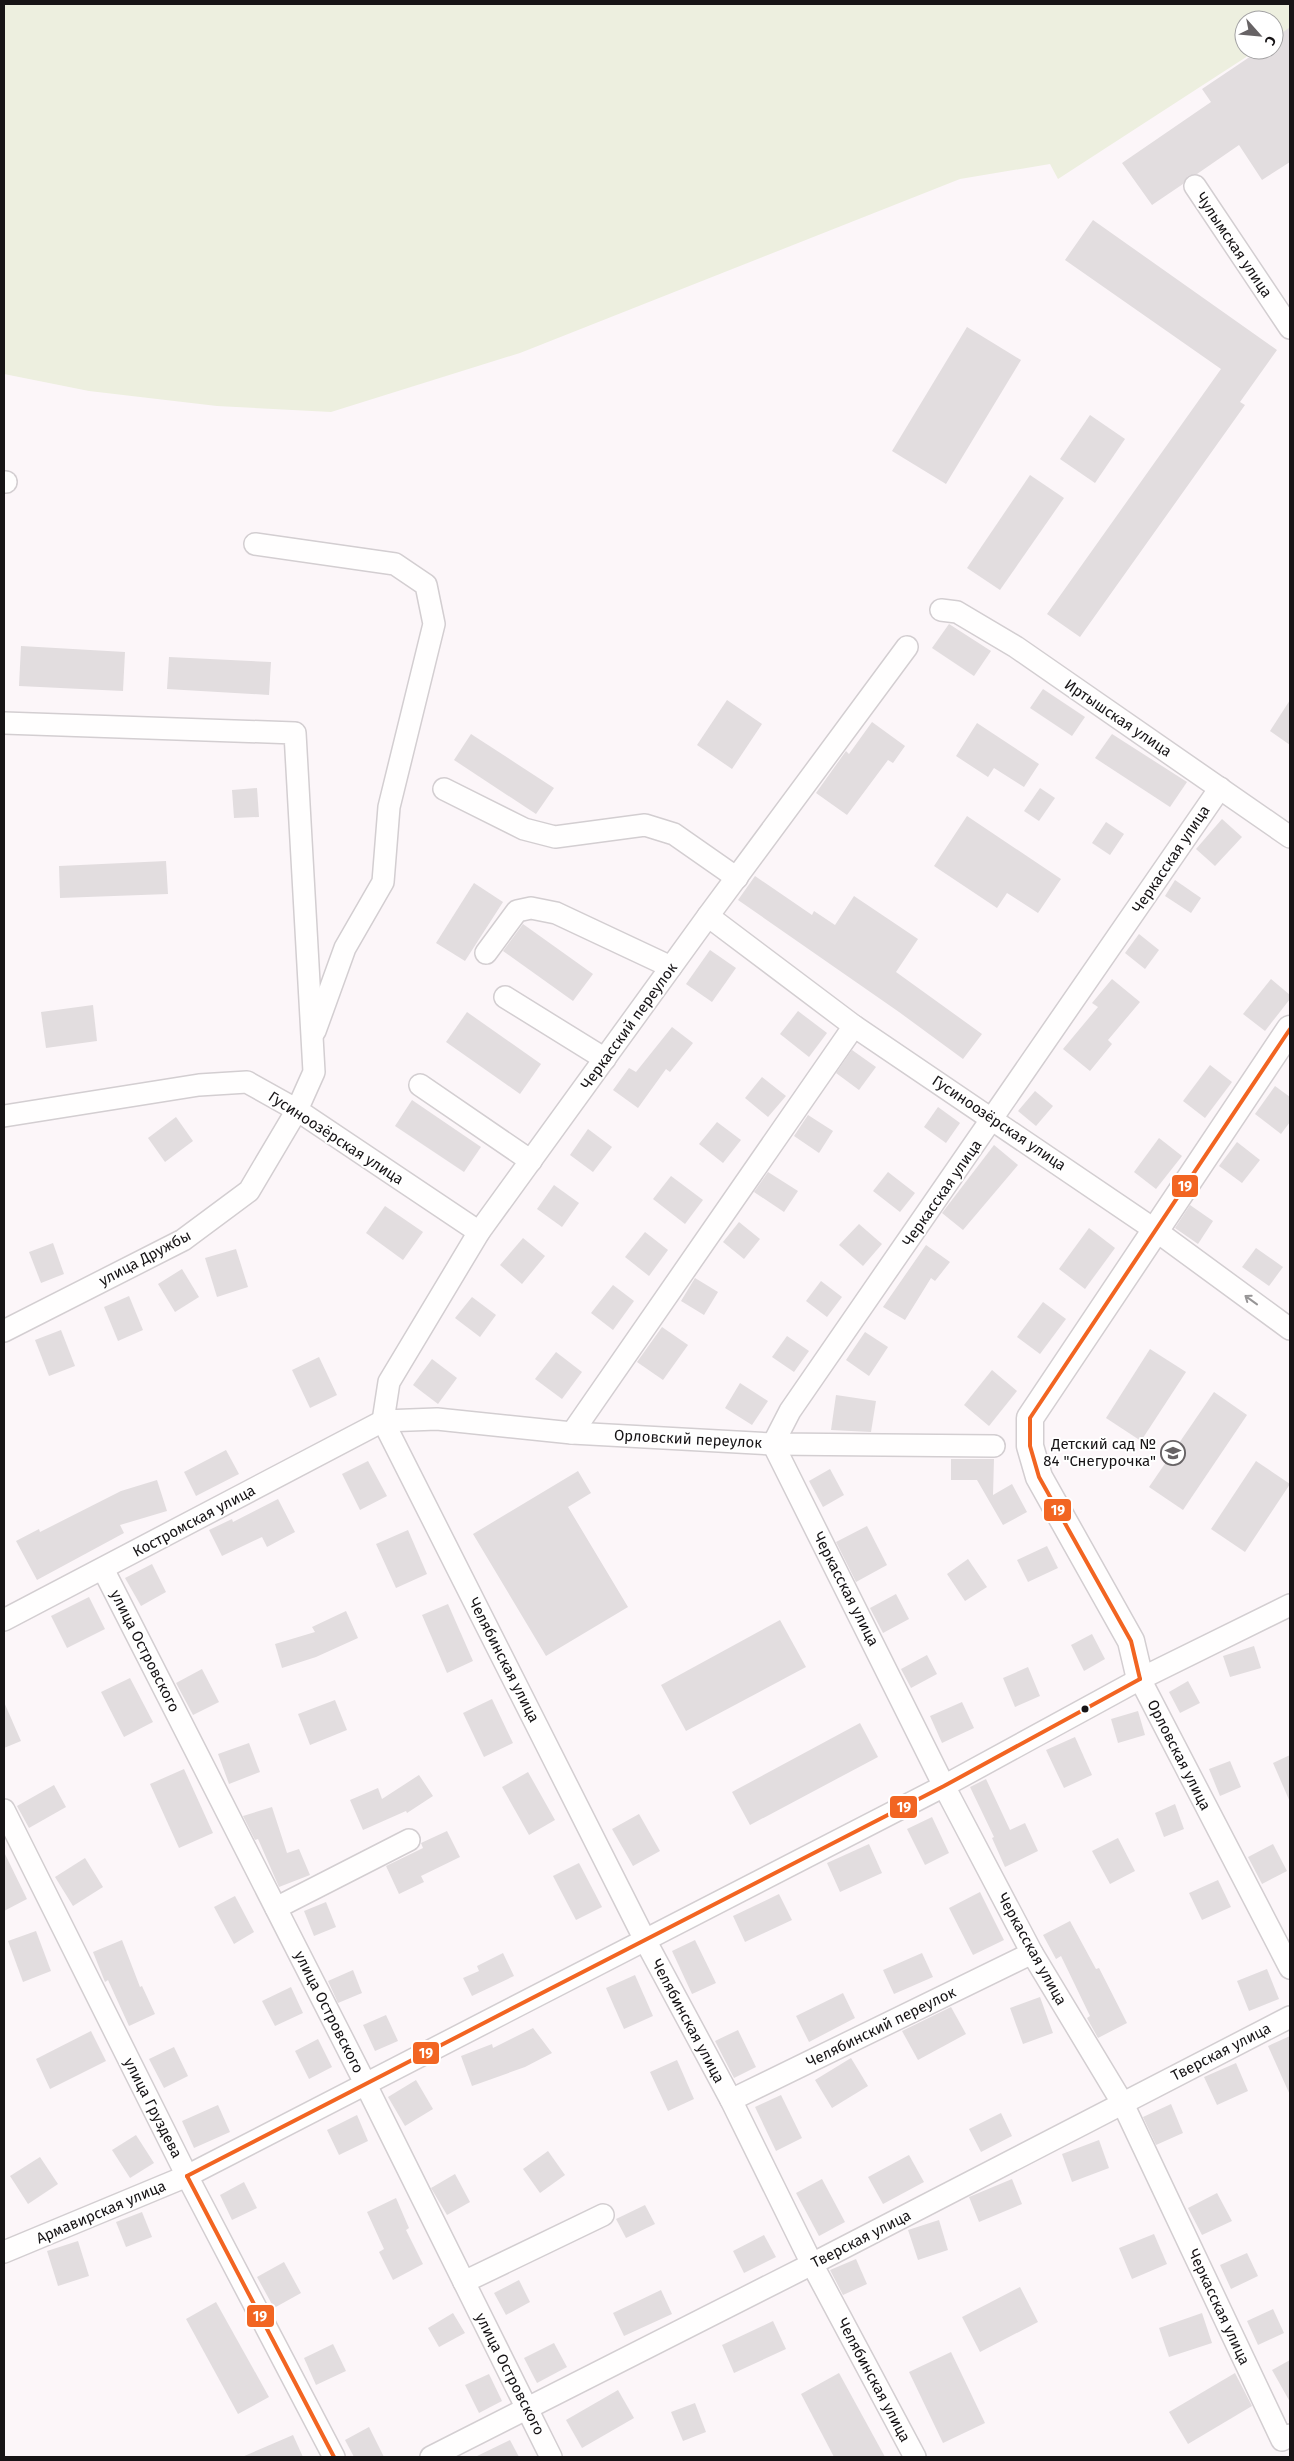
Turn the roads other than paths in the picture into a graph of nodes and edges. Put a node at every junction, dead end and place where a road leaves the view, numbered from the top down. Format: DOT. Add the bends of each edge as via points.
graph roads {
  1 [pos="1195,186"];
  2 [pos="1290,328"];
  3 [pos="255,544"];
  4 [pos="941,610"];
  5 [pos="907,648"];
  6 [pos="4,723"];
  7 [pos="1220,788"];
  8 [pos="444,789"];
  9 [pos="1290,837"];
  10 [pos="737,878"];
  11 [pos="708,916"];
  12 [pos="486,953"];
  13 [pos="671,967"];
  14 [pos="504,996"];
  15 [pos="854,1026"];
  16 [pos="1290,1029"];
  17 [pos="312,1040"];
  18 [pos="605,1059"];
  19 [pos="420,1085"];
  20 [pos="297,1110"];
  21 [pos="4,1116"];
  22 [pos="993,1119"];
  23 [pos="531,1161"];
  24 [pos="1154,1230"];
  25 [pos="480,1232"];
  26 [pos="1290,1329"];
  27 [pos="4,1331"];
  28 [pos="383,1421"];
  29 [pos="572,1433"];
  30 [pos="773,1444"];
  31 [pos="994,1446"];
  32 [pos="103,1569"];
  33 [pos="1290,1605"];
  34 [pos="4,1620"];
  35 [pos="1140,1679"];
  36 [pos="944,1786"];
  37 [pos="4,1810"];
  38 [pos="409,1840"];
  39 [pos="276,1908"];
  40 [pos="645,1940"];
  41 [pos="1032,1953"];
  42 [pos="1290,1968"];
  43 [pos="1290,2017"];
  44 [pos="365,2083"];
  45 [pos="731,2100"];
  46 [pos="1123,2104"];
  47 [pos="187,2176"];
  48 [pos="602,2215"];
  49 [pos="6,2248"];
  50 [pos="812,2264"];
  51 [pos="464,2282"];
  52 [pos="526,2408"];
  53 [pos="1286,2438"];
  54 [pos="334,2457"];
  55 [pos="431,2457"];
  56 [pos="552,2457"];
  57 [pos="915,2457"];
  1 -- 2 [label="street, Чулымская улица"];
  3 -- 17 [label="street" via="395,564 426,585 434,624 389,807 383,882 345,948"];
  4 -- 7 [label="street, Иртышская улица" via="957,612 1016,647"];
  5 -- 10 [label="street, Черкасский переулок"];
  6 -- 17 [label="street, улица Дружбы" via="295,733"];
  7 -- 9 [label="street, Иртышская улица"];
  7 -- 22 [label="street, Черкасская улица"];
  8 -- 10 [label="street" via="524,829 555,837 645,825 674,834"];
  10 -- 11 [label="street, Черкасский переулок"];
  11 -- 13 [label="street, Черкасский переулок"];
  11 -- 15 [label="street, Гусиноозёрская улица"];
  12 -- 13 [label="street" via="517,911 531,908 556,914"];
  13 -- 18 [label="street, Черкасский переулок"];
  14 -- 18 [label="street"];
  15 -- 22 [label="street, Гусиноозёрская улица"];
  15 -- 29 [label="street"];
  16 -- 24 [label="street, Орловская улица"];
  17 -- 20 [label="street, улица Дружбы" via="314,1072"];
  18 -- 23 [label="street, Черкасский переулок"];
  19 -- 23 [label="street"];
  20 -- 21 [label="street, Гусиноозёрская улица" via="247,1082 198,1085"];
  20 -- 25 [label="street, Гусиноозёрская улица"];
  20 -- 27 [label="street, улица Дружбы" via="249,1192 183,1240"];
  22 -- 24 [label="street, Гусиноозёрская улица"];
  22 -- 30 [label="street, Черкасская улица" via="790,1411"];
  23 -- 25 [label="street, Черкасский переулок"];
  26 -- 24 [label="street, Гусиноозёрская улица, one-way"];
  24 -- 35 [label="street, Орловская улица" via="1030,1418 1030,1446 1039,1477 1131,1641"];
  25 -- 28 [label="street, Черкасский переулок" via="390,1382"];
  28 -- 29 [label="street, Орловский переулок" via="437,1419"];
  28 -- 32 [label="street, Костромская улица"];
  28 -- 40 [label="street, Челябинская улица"];
  29 -- 30 [label="street, Орловский переулок"];
  30 -- 31 [label="street, Орловский переулок"];
  30 -- 36 [label="street, Черкасская улица"];
  32 -- 34 [label="street, Костромская улица"];
  32 -- 39 [label="street, улица Островского"];
  33 -- 35 [label="street, Армавирская улица"];
  35 -- 36 [label="street, Армавирская улица"];
  35 -- 42 [label="street, Орловская улица"];
  36 -- 40 [label="street, Армавирская улица"];
  36 -- 41 [label="street, Черкасская улица"];
  37 -- 47 [label="street, улица Груздева"];
  38 -- 39 [label="street"];
  39 -- 44 [label="street, улица Островского"];
  40 -- 44 [label="street, Армавирская улица"];
  40 -- 45 [label="street, Челябинская улица"];
  41 -- 45 [label="street, Челябинский переулок"];
  41 -- 46 [label="street, Черкасская улица"];
  43 -- 46 [label="street, Тверская улица"];
  44 -- 47 [label="street, Армавирская улица"];
  44 -- 51 [label="street, улица Островского"];
  45 -- 50 [label="street, Челябинская улица"];
  46 -- 50 [label="street, Тверская улица"];
  46 -- 53 [label="street, Черкасская улица"];
  47 -- 49 [label="street, Армавирская улица"];
  47 -- 54 [label="street, улица Груздева"];
  48 -- 51 [label="street"];
  50 -- 52 [label="street, Тверская улица"];
  50 -- 57 [label="street, Челябинская улица"];
  51 -- 52 [label="street, улица Островского"];
  52 -- 55 [label="street, Тверская улица"];
  52 -- 56 [label="street, улица Островского"];
}
